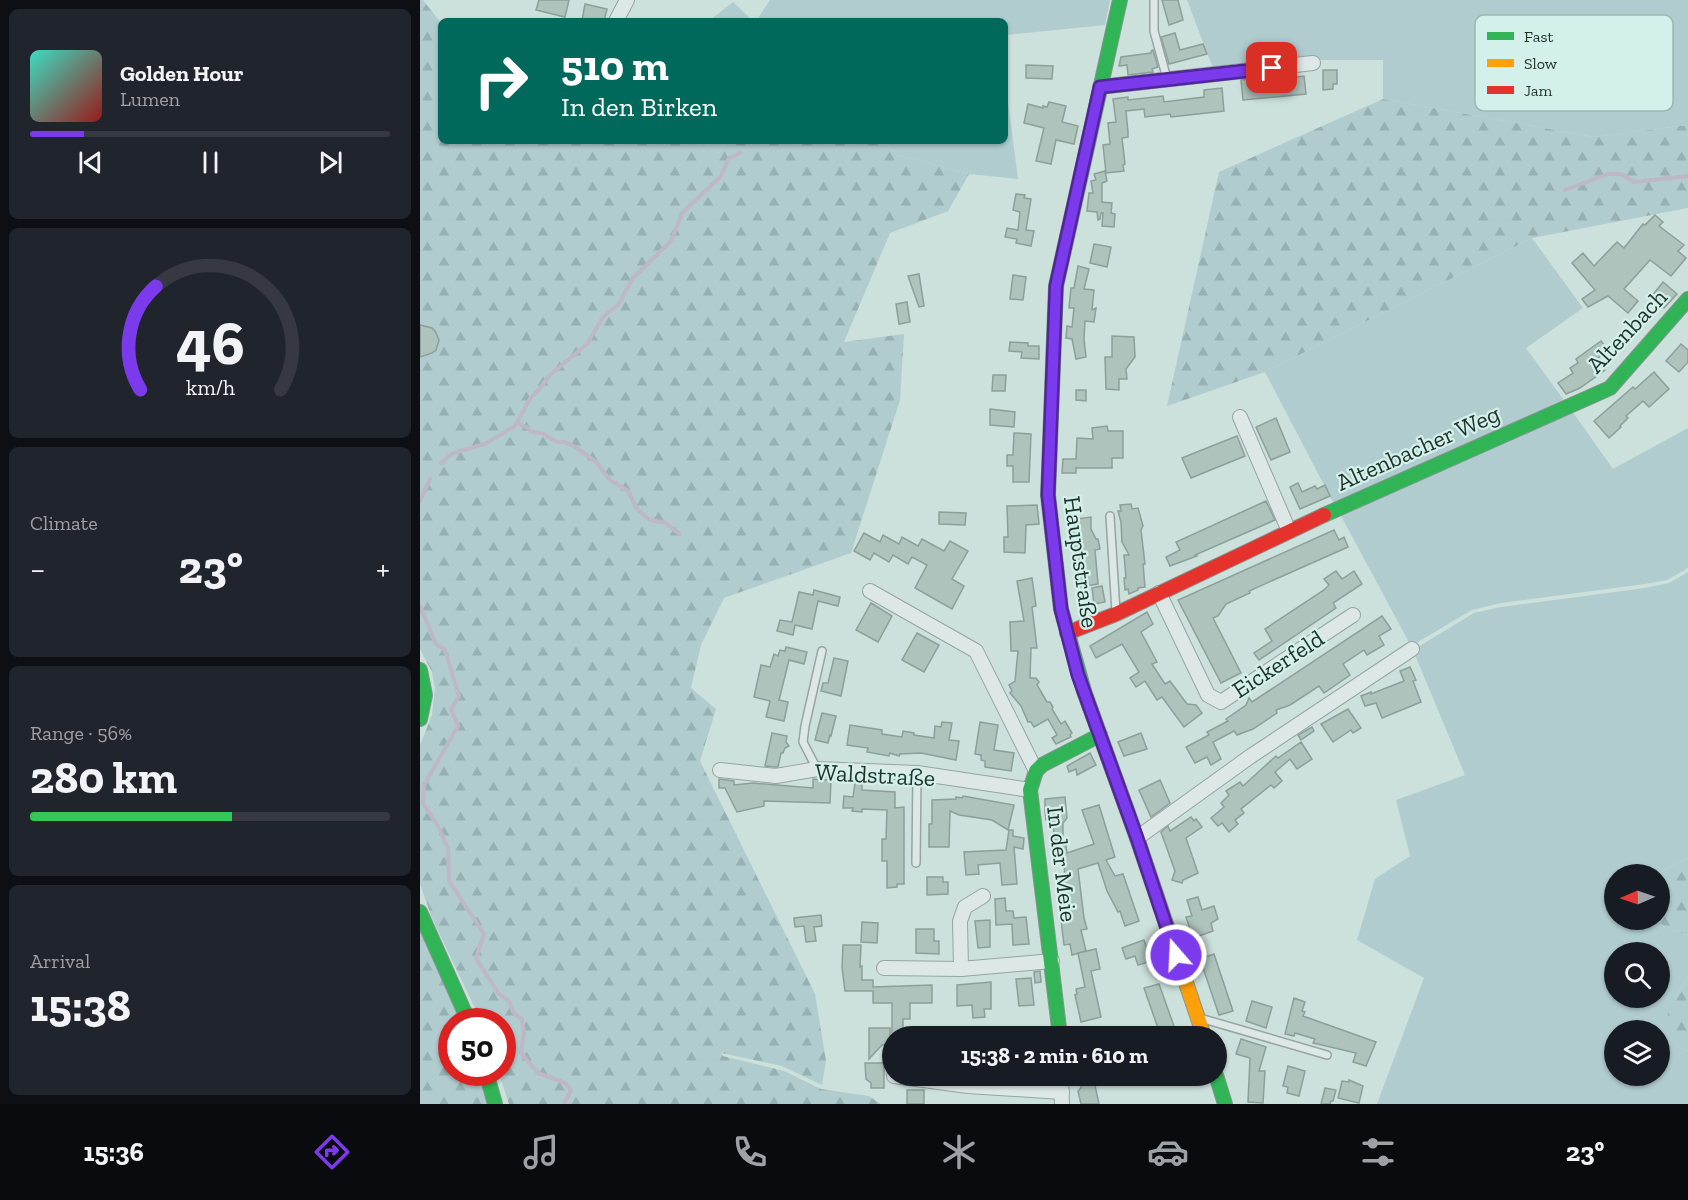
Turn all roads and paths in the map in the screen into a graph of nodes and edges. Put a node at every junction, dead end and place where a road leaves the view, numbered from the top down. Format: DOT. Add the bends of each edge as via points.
graph roads {
  1 [pos="627,0"];
  2 [pos="1120,0"];
  3 [pos="1154,0"];
  4 [pos="618,18"];
  5 [pos="1313,63"];
  6 [pos="1167,79"];
  7 [pos="1100,87"];
  8 [pos="1688,299"];
  9 [pos="1566,407"];
  10 [pos="1240,417"];
  11 [pos="1110,516"];
  12 [pos="1289,531"];
  13 [pos="870,591"];
  14 [pos="1159,592"];
  15 [pos="1116,614"];
  16 [pos="1353,615"];
  17 [pos="1067,633"];
  18 [pos="1412,649"];
  19 [pos="822,651"];
  20 [pos="420,670"];
  21 [pos="420,719"];
  22 [pos="1100,735"];
  23 [pos="817,769"];
  24 [pos="720,770"];
  25 [pos="1036,771"];
  26 [pos="916,774"];
  27 [pos="1030,790"];
  28 [pos="1137,838"];
  29 [pos="916,863"];
  30 [pos="983,896"];
  31 [pos="420,912"];
  32 [pos="1052,961"];
  33 [pos="884,968"];
  34 [pos="961,969"];
  35 [pos="463,1008"];
  36 [pos="1197,1017"];
  37 [pos="1059,1026"];
  38 [pos="1200,1026"];
  39 [pos="1327,1055"];
  40 [pos="490,1086"];
  41 [pos="968,1086"];
  42 [pos="1219,1086"];
  43 [pos="1062,1098"];
  44 [pos="495,1104"];
  45 [pos="1225,1104"];
  1 -- 4 [label="street"];
  2 -- 7 [label="main road, Hauptstraße"];
  3 -- 6 [label="lane" via="1154,32"];
  5 -- 6 [label="street"];
  6 -- 7 [label="street"];
  7 -- 17 [label="main road, Hauptstraße" via="1056,286 1048,495"];
  8 -- 9 [label="main road, Altenbach" via="1610,388"];
  9 -- 12 [label="main road, Altenbacher Weg"];
  10 -- 12 [label="street"];
  11 -- 15 [label="lane"];
  12 -- 14 [label="main road, Altenbacher Weg"];
  13 -- 25 [label="street" via="976,651"];
  14 -- 15 [label="main road, Altenbacher Weg"];
  14 -- 16 [label="street, Eickerfeld" via="1208,695 1221,702"];
  15 -- 17 [label="main road, Altenbacher Weg"];
  17 -- 22 [label="main road, Hauptstraße"];
  18 -- 28 [label="street" via="1251,756"];
  19 -- 23 [label="lane" via="804,742"];
  20 -- 21 [label="main road" via="425,695"];
  22 -- 25 [label="main road"];
  22 -- 28 [label="main road, Hauptstraße"];
  23 -- 24 [label="street, Waldstraße" via="776,776"];
  23 -- 26 [label="street, Waldstraße"];
  25 -- 27 [label="main road, In der Meie"];
  26 -- 27 [label="street, Waldstraße"];
  26 -- 29 [label="lane"];
  27 -- 32 [label="main road, In der Meie"];
  28 -- 36 [label="main road, Hauptstraße"];
  30 -- 34 [label="street" via="966,908 960,921"];
  31 -- 35 [label="main road"];
  32 -- 34 [label="street"];
  32 -- 37 [label="main road, In der Meie"];
  33 -- 34 [label="street"];
  36 -- 38 [label="main road, Hauptstraße"];
  36 -- 39 [label="lane"];
  40 -- 44 [label="main road"];
  41 -- 43 [label="street"];
  42 -- 45 [label="main road"];
}
